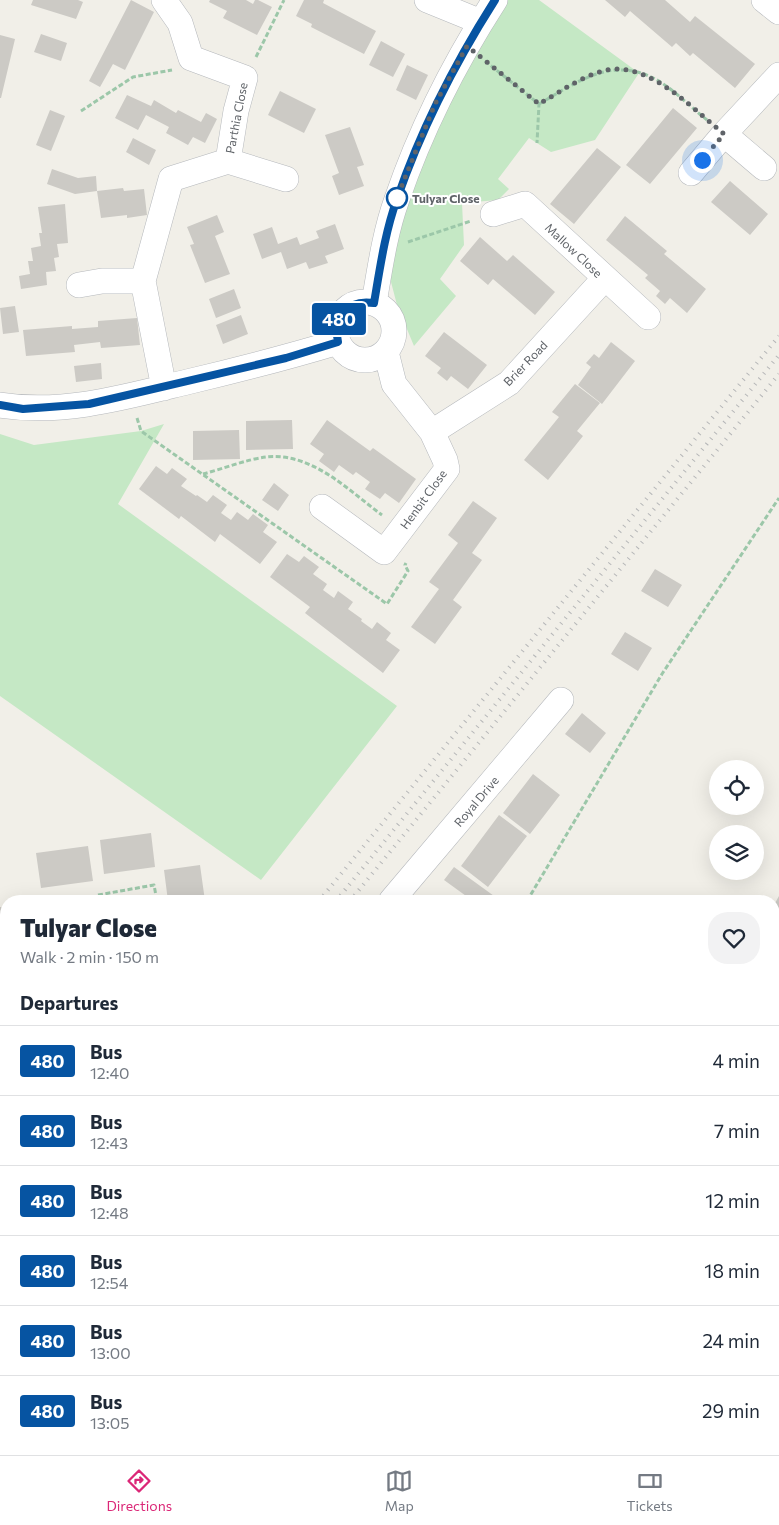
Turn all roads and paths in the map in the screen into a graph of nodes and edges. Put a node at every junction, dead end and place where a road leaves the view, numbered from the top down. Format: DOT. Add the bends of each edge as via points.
graph roads {
  1 [pos="164,0"];
  2 [pos="284,0"];
  3 [pos="427,0"];
  4 [pos="495,0"];
  5 [pos="764,0"];
  6 [pos="779,12"];
  7 [pos="481,22"];
  8 [pos="467,46"];
  9 [pos="192,58"];
  10 [pos="779,75"];
  11 [pos="245,78"];
  12 [pos="539,104"];
  13 [pos="81,112"];
  14 [pos="724,134"];
  15 [pos="536,143"];
  16 [pos="228,161"];
  17 [pos="764,168"];
  18 [pos="691,173"];
  19 [pos="286,179"];
  20 [pos="493,214"];
  21 [pos="383,251"];
  22 [pos="604,279"];
  23 [pos="143,281"];
  24 [pos="79,285"];
  25 [pos="374,303"];
  26 [pos="648,317"];
  27 [pos="338,342"];
  28 [pos="386,352"];
  29 [pos="164,388"];
  30 [pos="0,405"];
  31 [pos="432,432"];
  32 [pos="203,474"];
  33 [pos="779,498"];
  34 [pos="322,507"];
  35 [pos="386,518"];
  36 [pos="561,700"];
  37 [pos="98,895"];
  38 [pos="156,895"];
  39 [pos="396,895"];
  40 [pos="531,895"];
  1 -- 9 [label="street" via="180,23"];
  2 -- 11 [label="path"];
  3 -- 7 [label="street"];
  4 -- 7 [label="street"];
  5 -- 6 [label="street"];
  7 -- 8 [label="street"];
  8 -- 12 [label="path"];
  8 -- 21 [label="street" via="435,104 396,200"];
  9 -- 11 [label="street, Parthia Close"];
  9 -- 13 [label="path" via="170,71 132,77"];
  10 -- 14 [label="street"];
  11 -- 16 [label="street, Parthia Close"];
  12 -- 14 [label="path" via="582,79 618,69 639,73 661,83"];
  12 -- 15 [label="path"];
  14 -- 17 [label="street"];
  14 -- 18 [label="street"];
  16 -- 19 [label="street, Parthia Close"];
  16 -- 23 [label="street, Parthia Close" via="171,179"];
  20 -- 21 [label="path"];
  20 -- 22 [label="street, Mallow Close" via="525,204"];
  21 -- 25 [label="street"];
  22 -- 26 [label="street, Mallow Close"];
  22 -- 31 [label="street, Brier Road" via="509,383"];
  23 -- 24 [label="street" via="102,281"];
  23 -- 29 [label="street, Parthia Close"];
  25 -- 27 [label="street" via="348,307 337,322"];
  25 -- 28 [label="street" via="390,315 394,328 394,338"];
  27 -- 28 [label="street" via="346,354 360,360 368,361"];
  27 -- 29 [label="street"];
  28 -- 31 [label="street, Henbit Close" via="394,384"];
  29 -- 30 [label="street" via="89,404 23,409"];
  31 -- 34 [label="street, Henbit Close" via="447,469 384,552"];
  32 -- 35 [label="path" via="266,457 296,458 316,466"];
  33 -- 40 [label="path" via="662,674"];
  36 -- 39 [label="street, Royal Drive"];
  37 -- 38 [label="path" via="154,885"];
}
